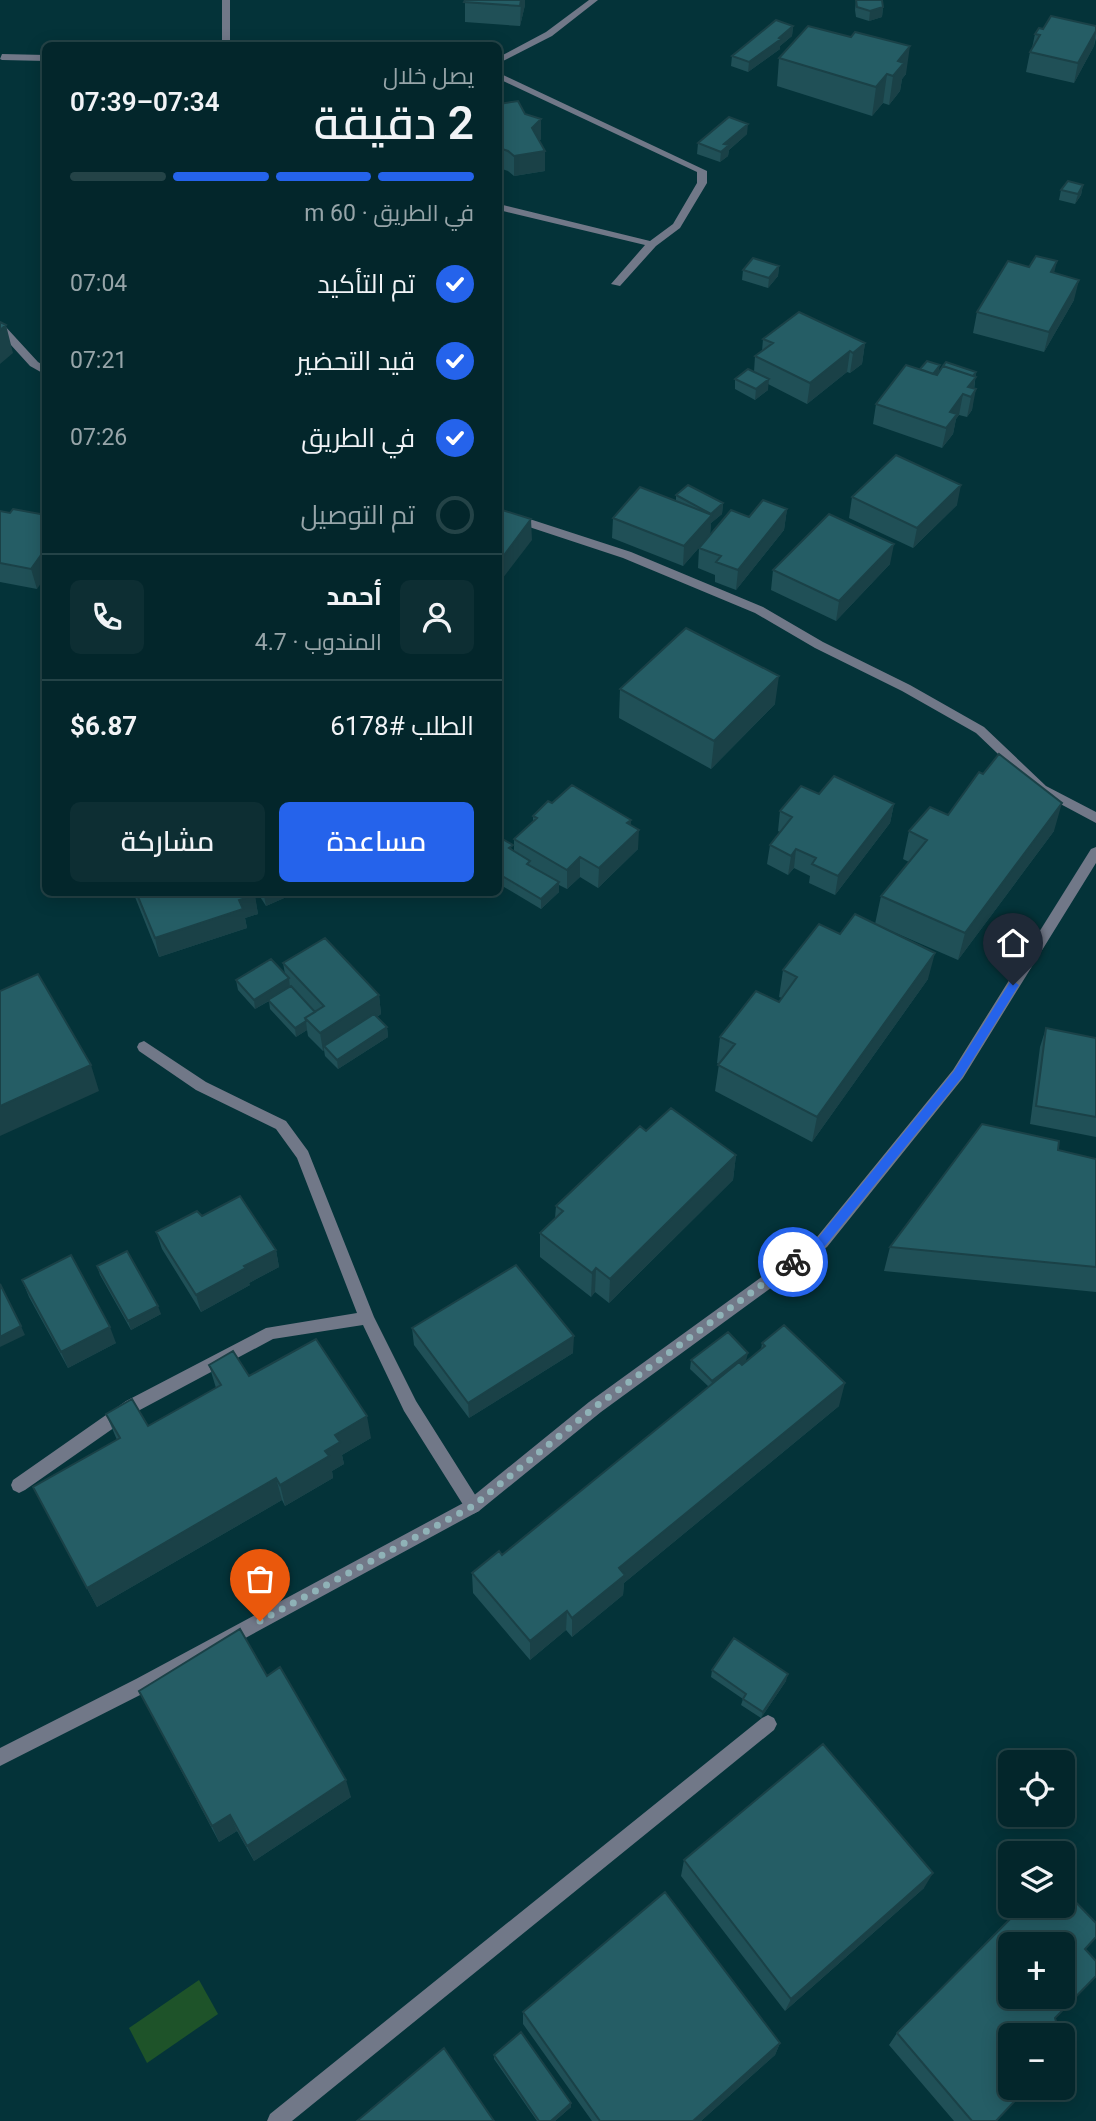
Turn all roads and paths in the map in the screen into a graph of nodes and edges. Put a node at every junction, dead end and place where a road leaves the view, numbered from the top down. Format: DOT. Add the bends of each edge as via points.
graph roads {
  1 [pos="226,0"];
  2 [pos="594,0"];
  3 [pos="226,42"];
  4 [pos="2,57"];
  5 [pos="42,58"];
  6 [pos="502,59"];
  7 [pos="502,77"];
  8 [pos="502,208"];
  9 [pos="652,244"];
  10 [pos="616,284"];
  11 [pos="0,327"];
  12 [pos="42,369"];
  13 [pos="502,514"];
  14 [pos="1096,818"];
  15 [pos="1096,852"];
  16 [pos="144,1047"];
  17 [pos="367,1318"];
  18 [pos="19,1485"];
  19 [pos="473,1506"];
  20 [pos="768,1724"];
  21 [pos="0,1757"];
  22 [pos="277,2121"];
  1 -- 3 [label="street"];
  2 -- 6 [label="street" via="568,23"];
  4 -- 5 [label="street"];
  7 -- 9 [label="street" via="702,171 702,183 677,226"];
  8 -- 9 [label="street"];
  9 -- 10 [label="street"];
  11 -- 12 [label="street"];
  13 -- 14 [label="street" via="627,555 759,610 980,730 1042,789"];
  15 -- 19 [label="street" via="958,1074 822,1242 595,1407"];
  16 -- 17 [label="street" via="201,1086 281,1125 303,1155"];
  17 -- 18 [label="street" via="271,1333 132,1406"];
  17 -- 19 [label="street" via="410,1406"];
  19 -- 21 [label="street"];
  20 -- 22 [label="street"];
}
